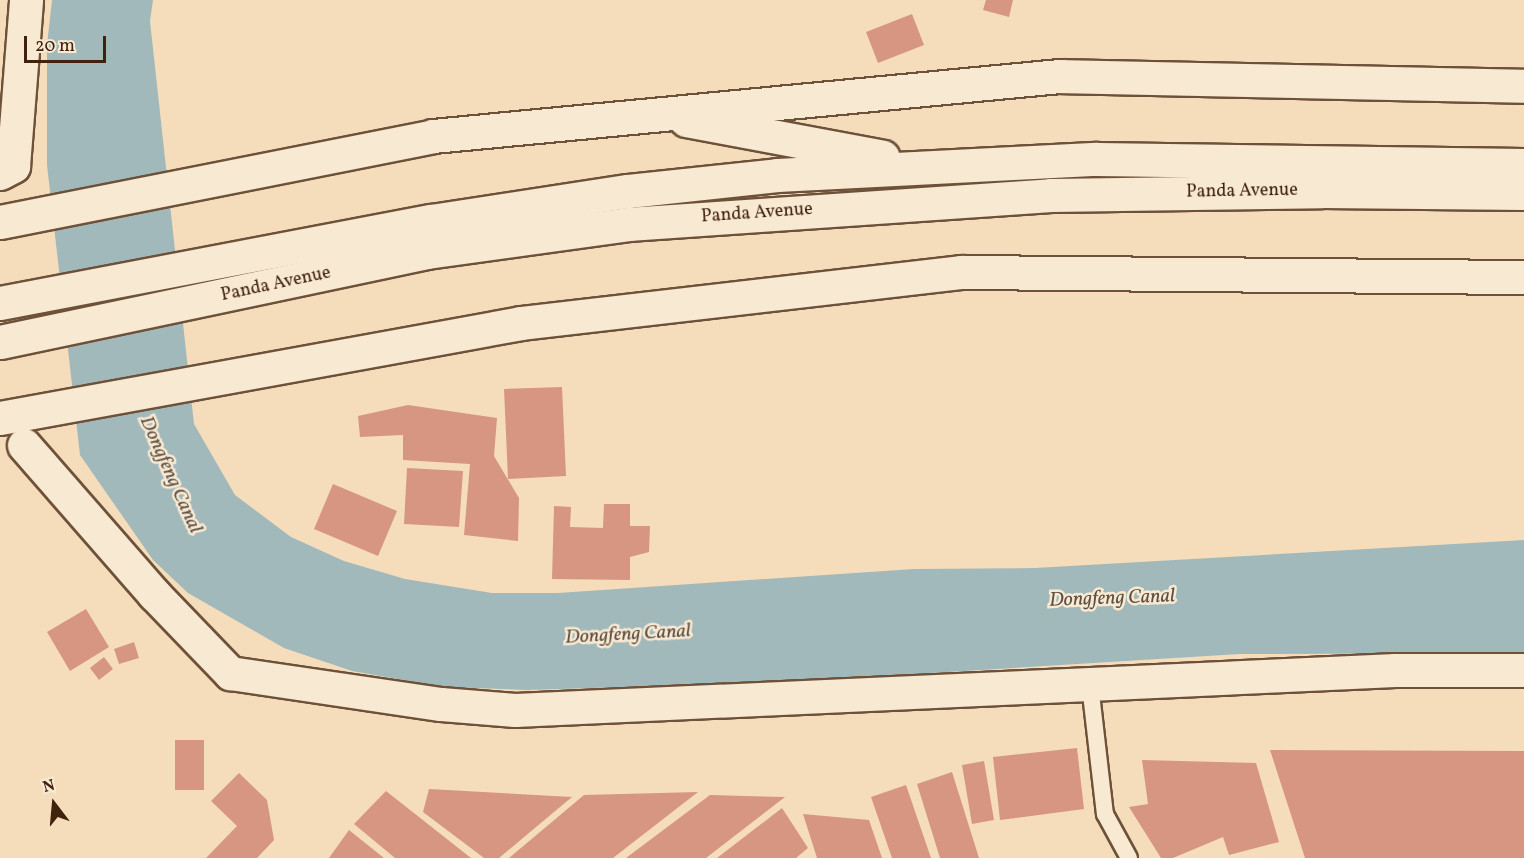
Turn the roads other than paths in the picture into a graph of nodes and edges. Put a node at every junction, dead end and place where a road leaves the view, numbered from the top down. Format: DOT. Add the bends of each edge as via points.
graph roads {
  1 [pos="26,0"];
  2 [pos="1524,86"];
  3 [pos="648,112"];
  4 [pos="1524,165"];
  5 [pos="935,167"];
  6 [pos="0,173"];
  7 [pos="1524,193"];
  8 [pos="14,219"];
  9 [pos="1524,277"];
  10 [pos="12,300"];
  11 [pos="15,338"];
  12 [pos="0,418"];
  13 [pos="24,445"];
  14 [pos="1524,670"];
  15 [pos="1090,685"];
  16 [pos="1129,858"];
  1 -- 6 [label="street" via="14,166"];
  2 -- 3 [label="street" via="1060,76"];
  3 -- 5 [label="street"];
  3 -- 8 [label="street" via="433,136"];
  4 -- 5 [label="street, Panda Avenue" via="1097,159"];
  5 -- 10 [label="street, Panda Avenue" via="777,175 628,191 431,221 204,267"];
  7 -- 11 [label="street, Panda Avenue" via="1322,190 1051,195 628,224 427,252"];
  9 -- 12 [label="street" via="961,272 521,323"];
  13 -- 15 [label="street" via="154,594 230,673 441,704 515,710"];
  14 -- 15 [label="street" via="1395,669"];
  15 -- 16 [label="lane" via="1105,814"];
}
